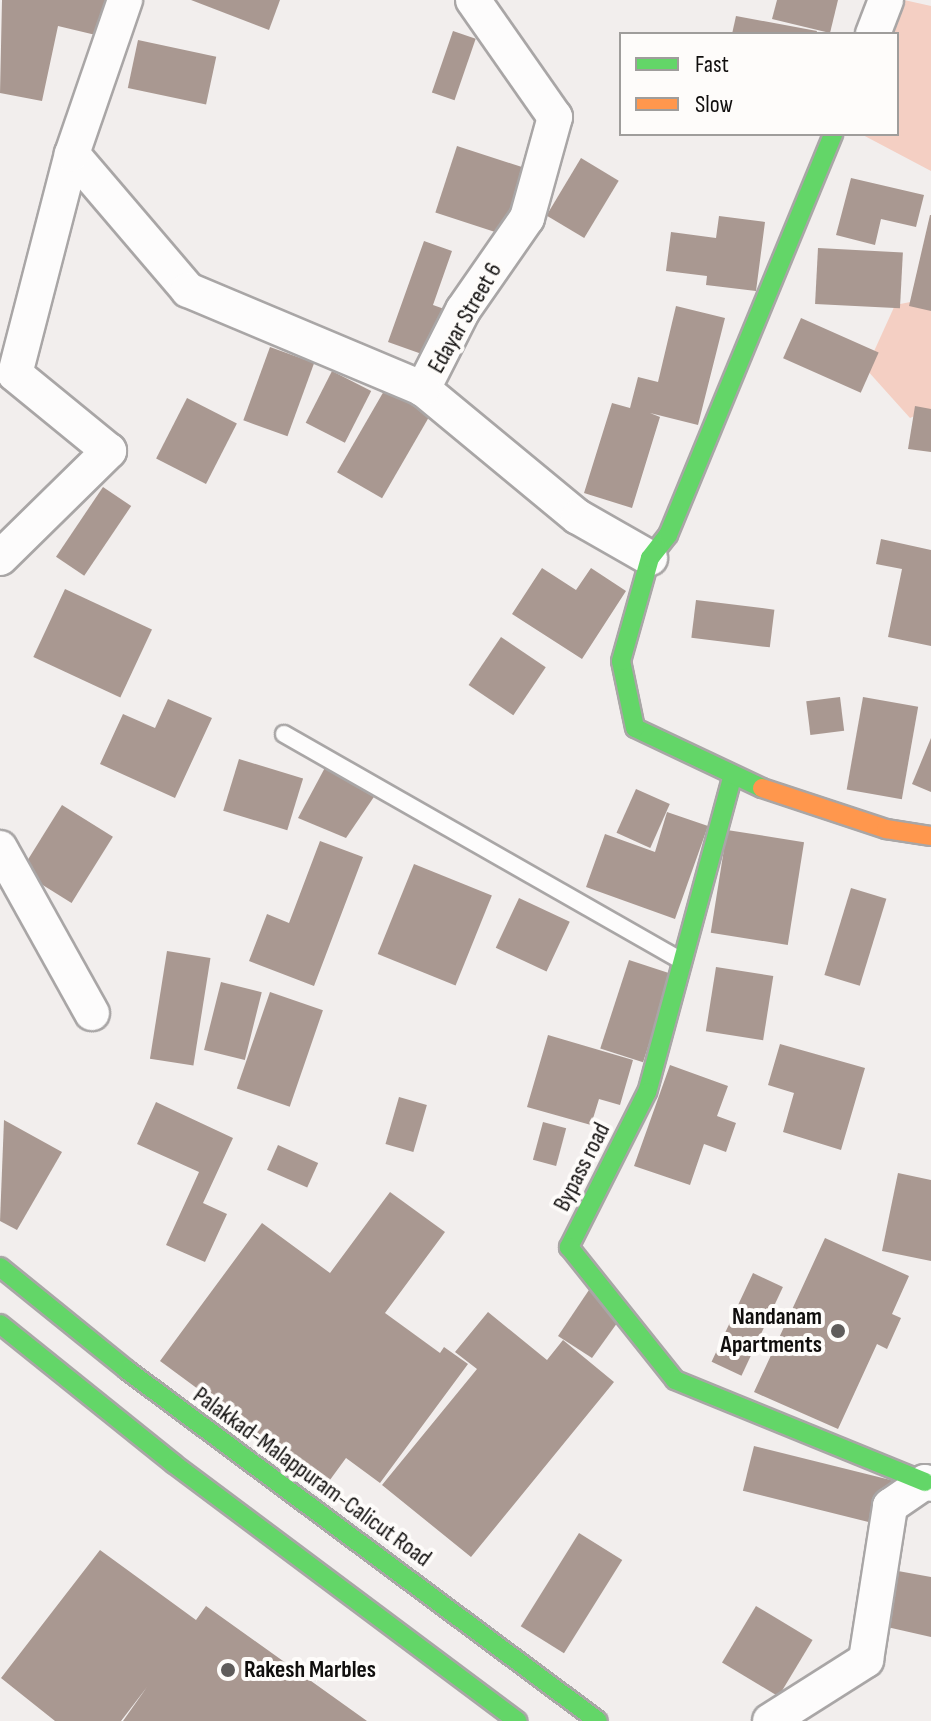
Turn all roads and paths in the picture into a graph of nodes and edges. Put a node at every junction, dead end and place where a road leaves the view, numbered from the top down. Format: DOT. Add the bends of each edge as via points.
graph roads {
  1 [pos="125,0"];
  2 [pos="473,0"];
  3 [pos="886,0"];
  4 [pos="874,32"];
  5 [pos="832,136"];
  6 [pos="72,154"];
  7 [pos="423,389"];
  8 [pos="0,558"];
  9 [pos="650,558"];
  10 [pos="284,734"];
  11 [pos="732,778"];
  12 [pos="931,836"];
  13 [pos="0,848"];
  14 [pos="682,961"];
  15 [pos="92,1013"];
  16 [pos="0,1267"];
  17 [pos="0,1324"];
  18 [pos="928,1483"];
  19 [pos="517,1721"];
  20 [pos="598,1721"];
  21 [pos="770,1721"];
  1 -- 6 [label="street"];
  2 -- 7 [label="street, Edayar Street 6" via="555,117 527,218 463,310"];
  3 -- 4 [label="street"];
  5 -- 9 [label="main road" via="668,535"];
  6 -- 7 [label="street" via="188,290"];
  6 -- 8 [label="street" via="15,374 109,451"];
  7 -- 9 [label="street, Edayar Street 6" via="578,517"];
  9 -- 11 [label="main road" via="621,661 635,728"];
  10 -- 14 [label="lane"];
  11 -- 12 [label="main road" via="886,829"];
  11 -- 14 [label="main road, Bypass road"];
  13 -- 15 [label="street"];
  14 -- 18 [label="main road, Bypass road" via="647,1092 569,1247 675,1380"];
  16 -- 20 [label="main road, Palakkad-Malappuram-Calicut Road" via="127,1370"];
  17 -- 19 [label="main road" via="174,1464"];
  18 -- 21 [label="street" via="890,1506 866,1660"];
}
